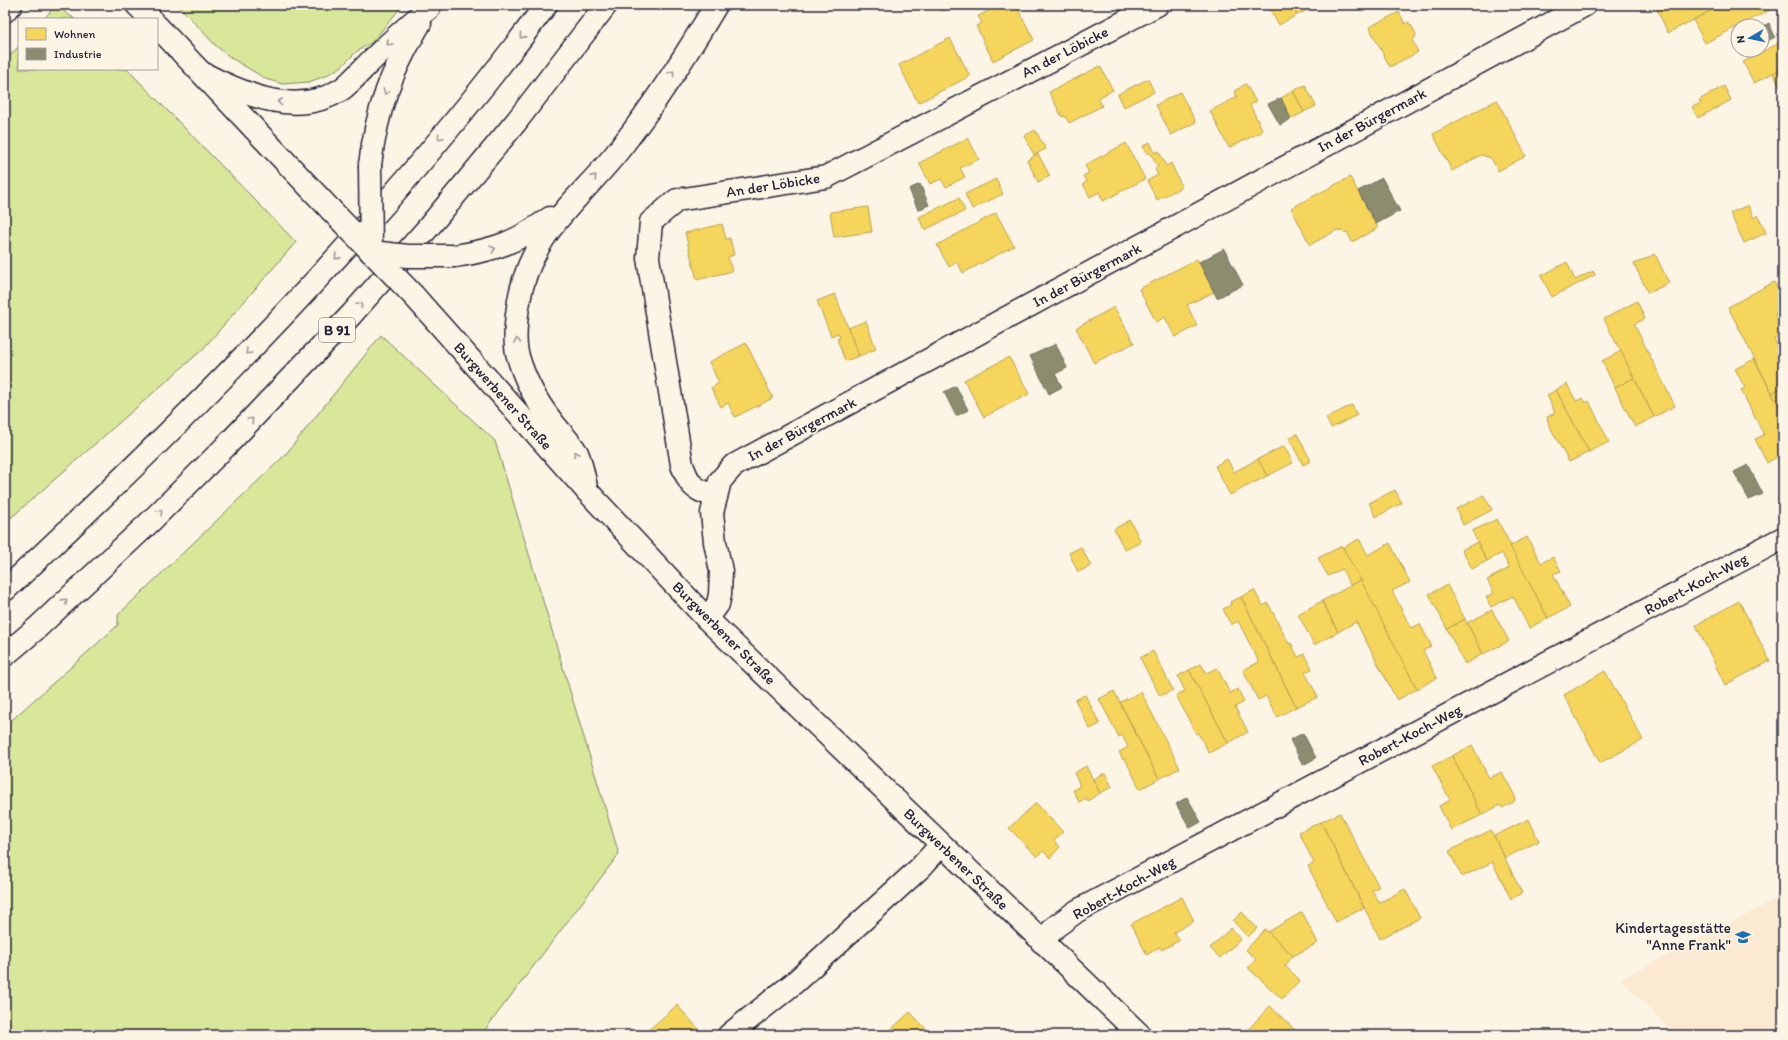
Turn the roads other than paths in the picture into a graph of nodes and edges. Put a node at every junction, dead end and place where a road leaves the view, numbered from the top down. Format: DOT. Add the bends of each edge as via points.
graph roads {
  1 [pos="11,5"];
  2 [pos="137,5"];
  3 [pos="546,5"];
  4 [pos="606,5"];
  5 [pos="716,5"];
  6 [pos="1157,5"];
  7 [pos="1585,5"];
  8 [pos="430,6"];
  9 [pos="5,11"];
  10 [pos="149,18"];
  11 [pos="158,27"];
  12 [pos="204,74"];
  13 [pos="568,206"];
  14 [pos="371,252"];
  15 [pos="587,491"];
  16 [pos="716,497"];
  17 [pos="1783,538"];
  18 [pos="5,590"];
  19 [pos="707,619"];
  20 [pos="5,655"];
  21 [pos="941,845"];
  22 [pos="1042,942"];
  23 [pos="729,1035"];
  24 [pos="1140,1035"];
  1 -- 9 [label="main road"];
  2 -- 10 [label="main road"];
  3 -- 18 [label="main road, one-way" via="394,193 316,280 192,412"];
  20 -- 4 [label="main road, B 91, one-way" via="151,521 352,315 516,122"];
  13 -- 5 [label="main road, one-way" via="622,146 695,41"];
  6 -- 16 [label="main road, An der Löbicke" via="826,177 677,200 651,222 648,258 682,465 687,480 695,489"];
  7 -- 16 [label="main road, In der Bürgermark" via="733,466 720,481"];
  8 -- 12 [label="main road, one-way" via="342,88 324,97 287,103 263,99 232,89"];
  8 -- 14 [label="main road, one-way, bridge" via="391,77 380,106 370,166"];
  11 -- 12 [label="main road, Burgwerbener Straße"];
  12 -- 14 [label="main road, Burgwerbener Straße, bridge"];
  14 -- 13 [label="main road, one-way, bridge" via="408,256 455,256 482,252 504,246 528,234"];
  15 -- 13 [label="main road, one-way" via="577,453 543,410 526,379 517,351 516,320 526,271 541,240"];
  14 -- 15 [label="main road, Burgwerbener Straße, bridge" via="414,296"];
  15 -- 19 [label="main road, Burgwerbener Straße"];
  16 -- 19 [label="main road, In der Bürgermark" via="712,513 721,571 720,594 718,604"];
  17 -- 22 [label="main road, Robert-Koch-Weg" via="1077,911 1055,927"];
  19 -- 21 [label="main road, Burgwerbener Straße"];
  21 -- 22 [label="main road, Burgwerbener Straße"];
  21 -- 23 [label="main road" via="920,868 794,983"];
  22 -- 24 [label="main road, Burgwerbener Straße"];
}
